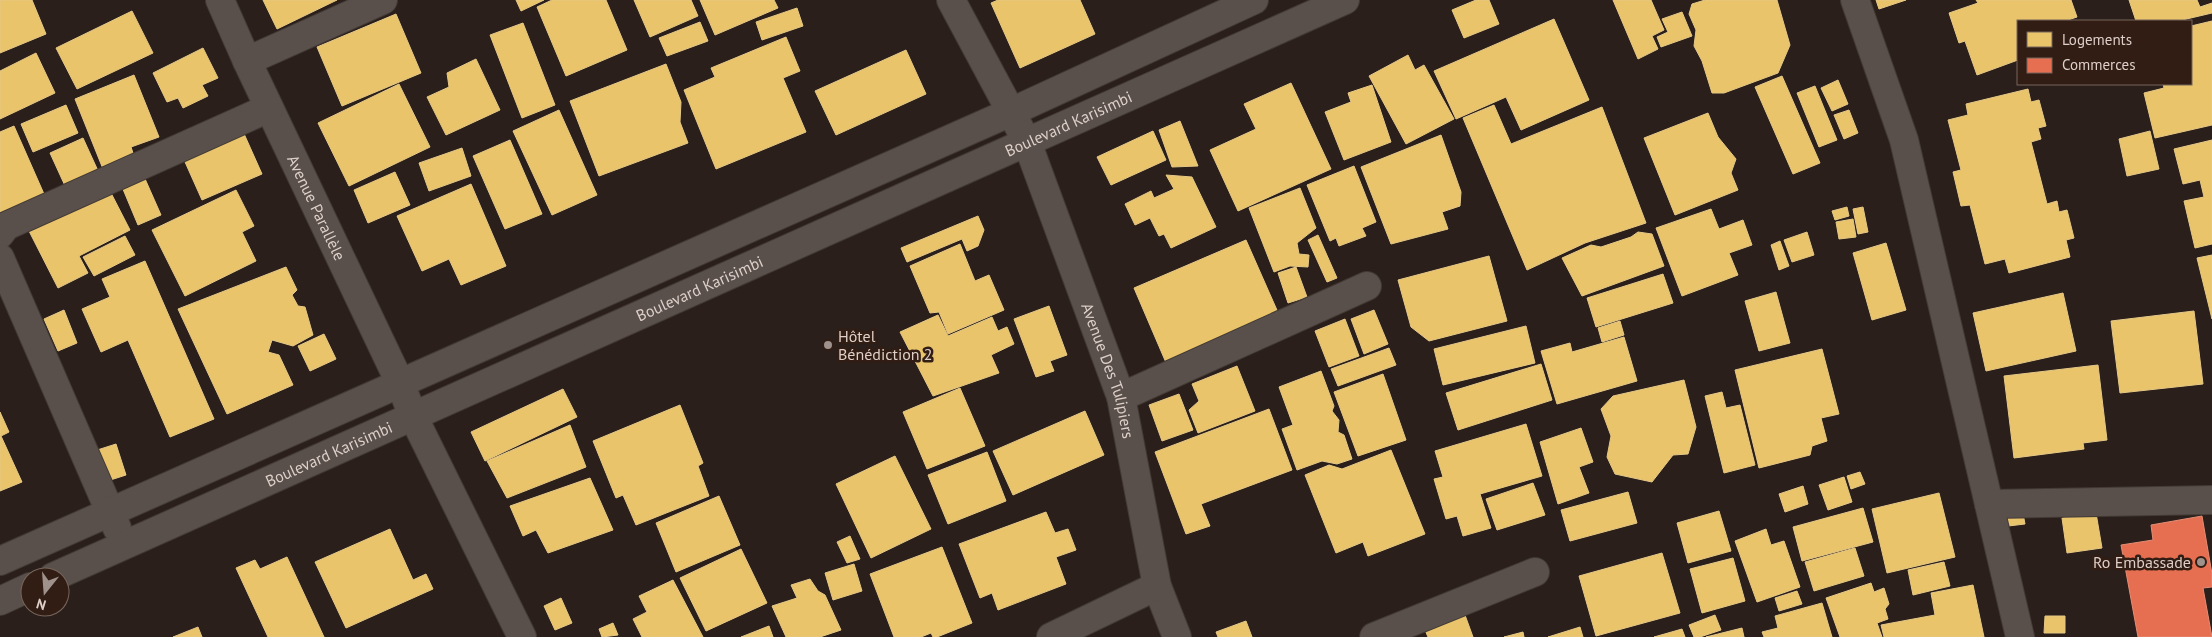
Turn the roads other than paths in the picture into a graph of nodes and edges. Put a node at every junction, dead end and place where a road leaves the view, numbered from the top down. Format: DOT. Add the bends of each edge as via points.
graph roads {
  1 [pos="220,0"];
  2 [pos="383,0"];
  3 [pos="951,0"];
  4 [pos="1254,0"];
  5 [pos="1345,0"];
  6 [pos="1856,0"];
  7 [pos="246,61"];
  8 [pos="270,108"];
  9 [pos="1011,112"];
  10 [pos="1027,142"];
  11 [pos="0,234"];
  12 [pos="0,258"];
  13 [pos="1367,286"];
  14 [pos="400,383"];
  15 [pos="1121,397"];
  16 [pos="413,416"];
  17 [pos="2212,500"];
  18 [pos="1990,504"];
  19 [pos="109,513"];
  20 [pos="125,545"];
  21 [pos="0,561"];
  22 [pos="70,569"];
  23 [pos="1535,572"];
  24 [pos="1157,586"];
  25 [pos="20,592"];
  26 [pos="0,601"];
  27 [pos="522,637"];
  28 [pos="1051,637"];
  29 [pos="1177,637"];
  30 [pos="1374,637"];
  31 [pos="2020,637"];
  1 -- 7 [label="street, Avenue Parallèle"];
  2 -- 7 [label="street"];
  3 -- 9 [label="street, Avenue Des Tulipiers"];
  4 -- 9 [label="street"];
  5 -- 10 [label="street, Boulevard Karisimbi"];
  6 -- 18 [label="street" via="1904,140"];
  7 -- 8 [label="street, Avenue Parallèle"];
  8 -- 11 [label="street" via="6,226"];
  8 -- 14 [label="street, Avenue Parallèle"];
  9 -- 10 [label="street, Avenue Des Tulipiers"];
  9 -- 14 [label="street"];
  10 -- 15 [label="street, Avenue Des Tulipiers"];
  10 -- 16 [label="street, Boulevard Karisimbi"];
  12 -- 19 [label="street"];
  13 -- 15 [label="street"];
  14 -- 16 [label="street, Avenue Parallèle"];
  14 -- 19 [label="street"];
  15 -- 24 [label="street, Avenue Des Tulipiers"];
  16 -- 20 [label="street, Boulevard Karisimbi"];
  16 -- 27 [label="street, Avenue Parallèle"];
  17 -- 18 [label="street"];
  18 -- 31 [label="street"];
  19 -- 20 [label="street"];
  19 -- 21 [label="street"];
  20 -- 22 [label="street, Boulevard Karisimbi"];
  23 -- 30 [label="street"];
  24 -- 28 [label="street"];
  24 -- 29 [label="street, Avenue Des Tulipiers"];
  25 -- 26 [label="street"];
}
